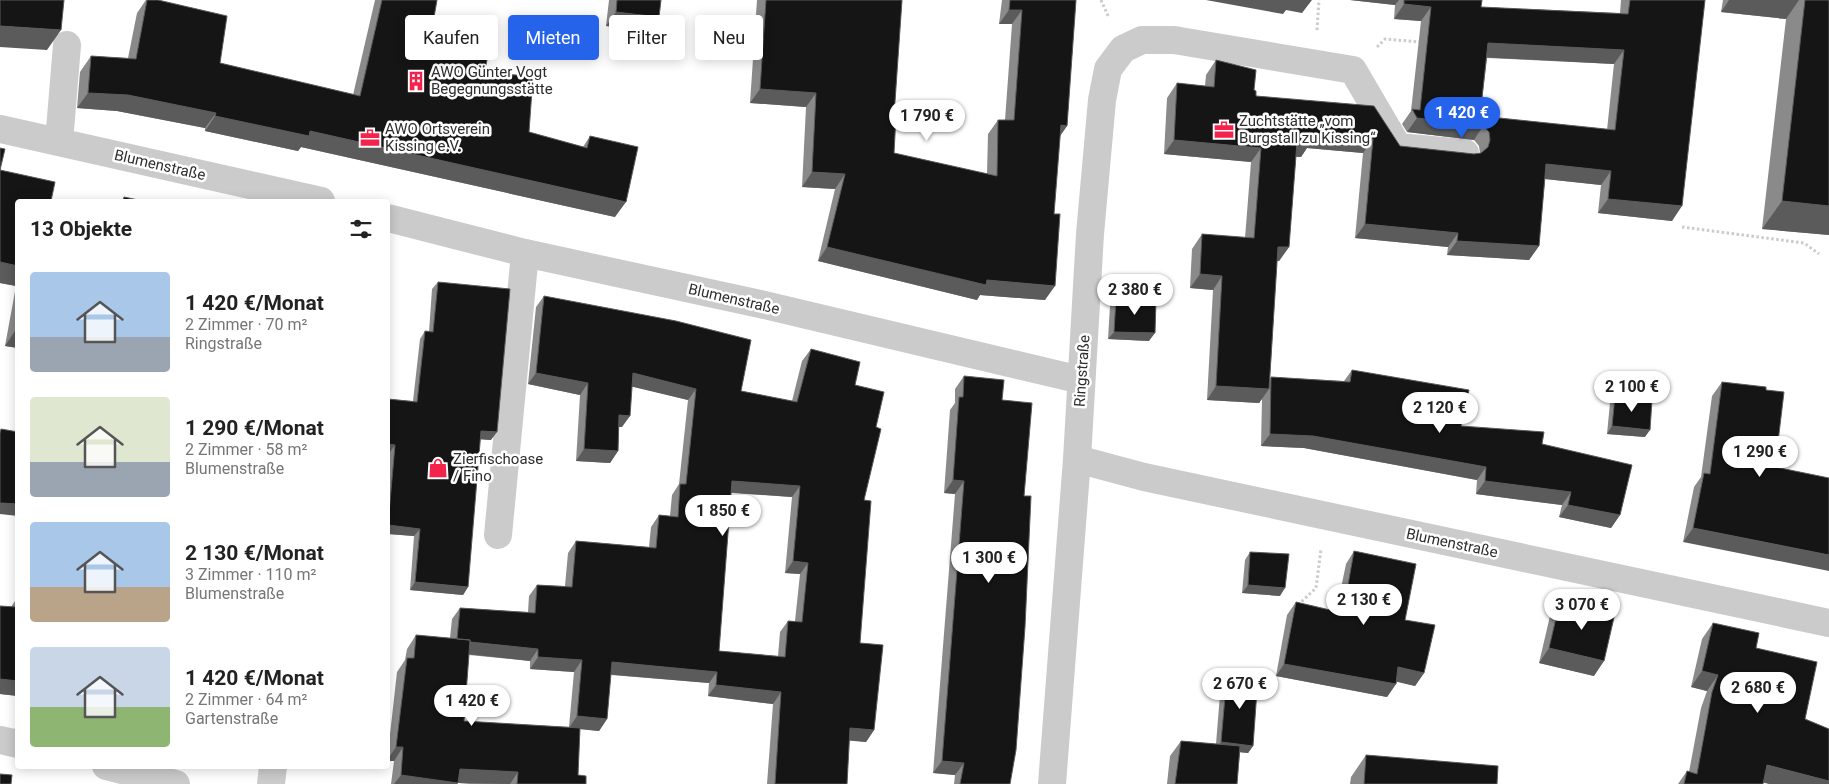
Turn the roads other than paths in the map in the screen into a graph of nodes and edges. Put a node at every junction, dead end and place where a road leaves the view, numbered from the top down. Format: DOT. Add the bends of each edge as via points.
graph roads {
  1 [pos="66,45"];
  2 [pos="0,129"];
  3 [pos="59,142"];
  4 [pos="1465,153"];
  5 [pos="312,199"];
  6 [pos="390,219"];
  7 [pos="525,253"];
  8 [pos="1081,380"];
  9 [pos="1077,459"];
  10 [pos="498,535"];
  11 [pos="1829,623"];
  12 [pos="0,740"];
  13 [pos="15,743"];
  14 [pos="118,769"];
  15 [pos="273,769"];
  16 [pos="176,784"];
  17 [pos="271,784"];
  18 [pos="1052,784"];
  1 -- 3 [label="street"];
  2 -- 3 [label="street, Blumenstraße"];
  3 -- 5 [label="street, Blumenstraße"];
  4 -- 8 [label="street, Ringstraße" via="1398,147 1353,70 1174,40 1142,40 1123,49 1108,69 1102,100"];
  6 -- 7 [label="street, Blumenstraße"];
  7 -- 8 [label="street, Blumenstraße" via="760,304"];
  7 -- 10 [label="street"];
  8 -- 9 [label="street, Ringstraße"];
  9 -- 11 [label="street, Blumenstraße" via="1144,477"];
  9 -- 18 [label="street, Ringstraße"];
  12 -- 13 [label="street"];
  14 -- 16 [label="street"];
  15 -- 17 [label="street"];
}
